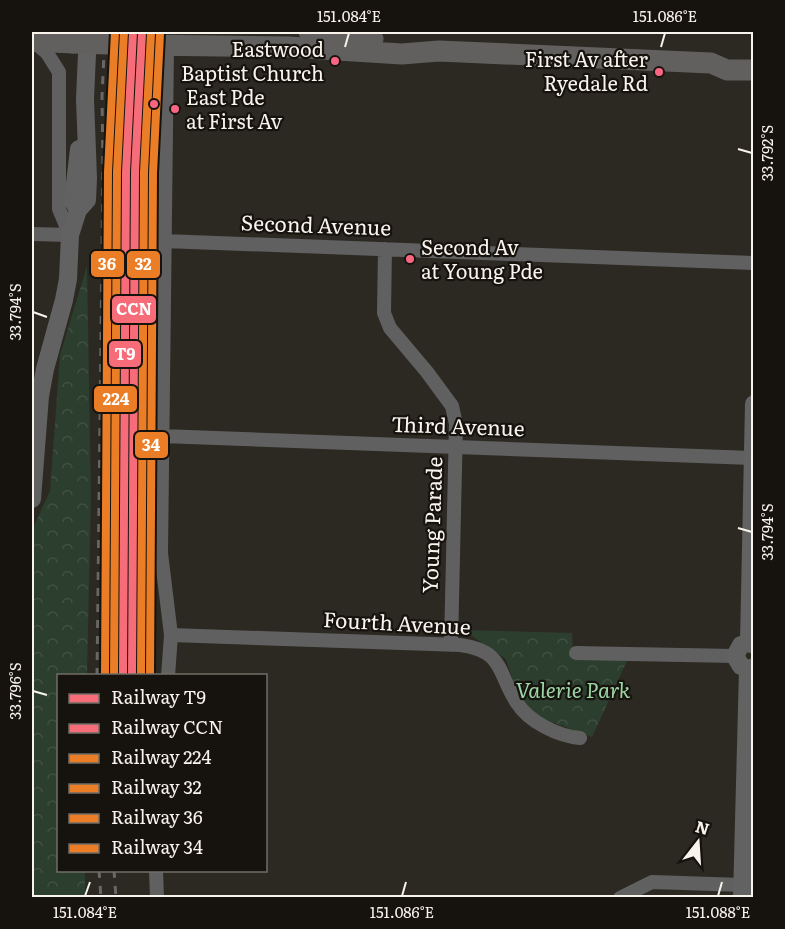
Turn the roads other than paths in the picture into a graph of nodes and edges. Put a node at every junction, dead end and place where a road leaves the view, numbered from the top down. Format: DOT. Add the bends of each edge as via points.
graph roads {
  1 [pos="309,32"];
  2 [pos="167,38"];
  3 [pos="32,41"];
  4 [pos="75,43"];
  5 [pos="439,51"];
  6 [pos="753,56"];
  7 [pos="711,63"];
  8 [pos="753,70"];
  9 [pos="32,234"];
  10 [pos="70,235"];
  11 [pos="164,241"];
  12 [pos="385,249"];
  13 [pos="753,263"];
  14 [pos="753,405"];
  15 [pos="162,436"];
  16 [pos="456,448"];
  17 [pos="752,458"];
  18 [pos="32,499"];
  19 [pos="171,635"];
  20 [pos="751,644"];
  21 [pos="451,645"];
  22 [pos="576,653"];
  23 [pos="735,656"];
  24 [pos="751,668"];
  25 [pos="168,674"];
  26 [pos="580,738"];
  27 [pos="156,872"];
  28 [pos="742,891"];
  29 [pos="157,897"];
  30 [pos="620,897"];
  1 -- 5 [label="main road"];
  2 -- 4 [label="main road, bridge" via="146,45"];
  2 -- 5 [label="main road" via="402,54"];
  2 -- 11 [label="street"];
  3 -- 4 [label="main road"];
  3 -- 10 [label="street" via="47,53 59,72 60,211"];
  4 -- 10 [label="street" via="85,99 73,201 78,210"];
  5 -- 7 [label="main road"];
  6 -- 7 [label="main road" via="727,57"];
  7 -- 8 [label="main road" via="727,70"];
  9 -- 10 [label="street"];
  10 -- 18 [label="street" via="66,290 40,396"];
  11 -- 12 [label="street, Second Avenue"];
  11 -- 15 [label="street"];
  12 -- 13 [label="street, Second Avenue"];
  12 -- 16 [label="street, Young Parade" via="384,313 390,328 452,406"];
  14 -- 17 [label="street"];
  15 -- 16 [label="street, Third Avenue"];
  15 -- 19 [label="street" via="161,553"];
  16 -- 17 [label="street, Third Avenue"];
  16 -- 21 [label="street, Young Parade"];
  17 -- 20 [label="street"];
  19 -- 21 [label="street, Fourth Avenue"];
  19 -- 25 [label="street"];
  20 -- 23 [label="street" via="741,645"];
  21 -- 26 [label="street, Fourth Avenue" via="473,648 493,657 526,714 542,725"];
  22 -- 23 [label="street"];
  23 -- 24 [label="street" via="738,664"];
  24 -- 28 [label="street"];
  27 -- 29 [label="street"];
  28 -- 30 [label="street" via="652,882"];
}
